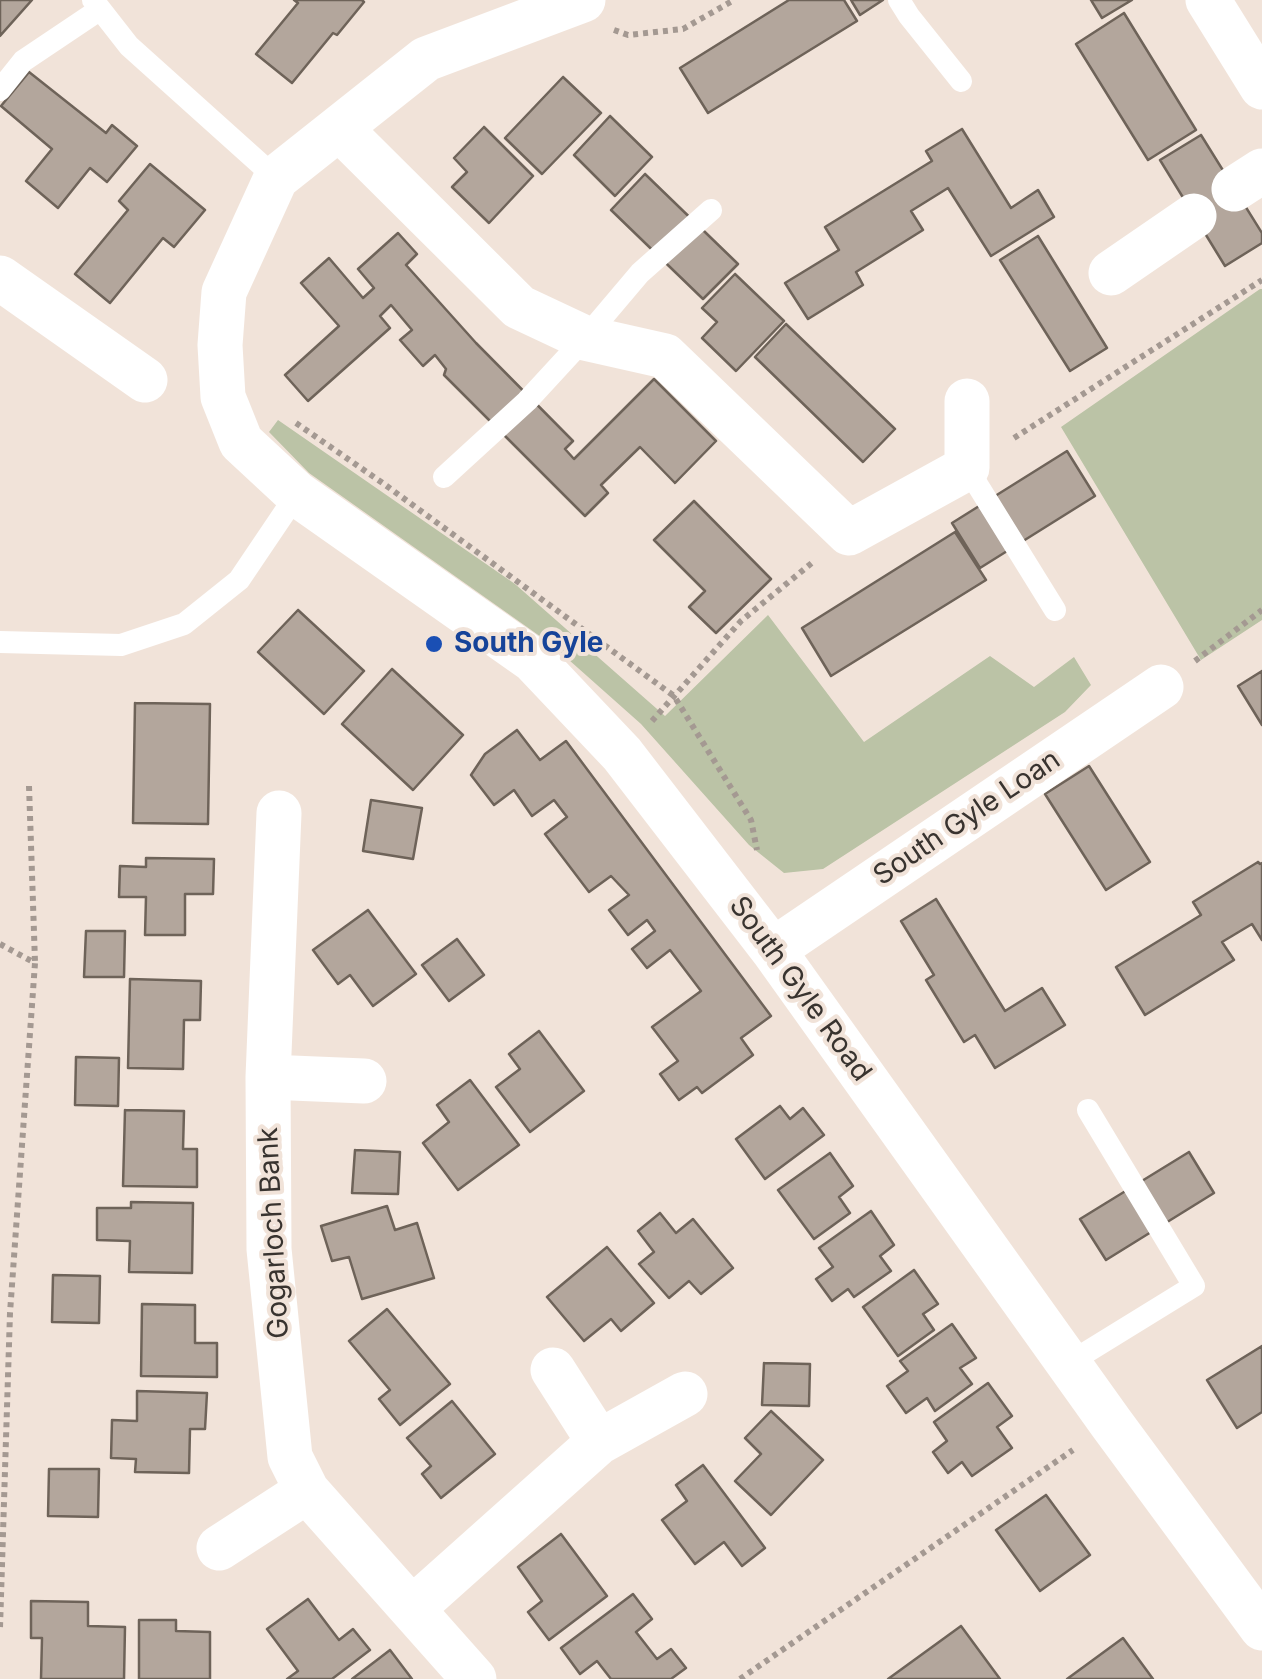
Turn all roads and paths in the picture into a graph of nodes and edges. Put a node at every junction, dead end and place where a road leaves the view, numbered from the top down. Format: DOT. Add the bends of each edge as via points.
graph roads {
  1 [pos="734,0"];
  2 [pos="899,0"];
  3 [pos="1208,0"];
  4 [pos="96,5"];
  5 [pos="592,13"];
  6 [pos="962,81"];
  7 [pos="1262,87"];
  8 [pos="0,90"];
  9 [pos="339,128"];
  10 [pos="276,178"];
  11 [pos="710,210"];
  12 [pos="1194,216"];
  13 [pos="1112,273"];
  14 [pos="0,278"];
  15 [pos="1262,280"];
  16 [pos="585,338"];
  17 [pos="144,380"];
  18 [pos="967,401"];
  19 [pos="967,468"];
  20 [pos="444,476"];
  21 [pos="297,494"];
  22 [pos="849,532"];
  23 [pos="1055,610"];
  24 [pos="1262,610"];
  25 [pos="0,642"];
  26 [pos="1161,687"];
  27 [pos="622,754"];
  28 [pos="29,786"];
  29 [pos="279,813"];
  30 [pos="0,944"];
  31 [pos="773,950"];
  32 [pos="35,963"];
  33 [pos="268,1078"];
  34 [pos="364,1081"];
  35 [pos="1088,1110"];
  36 [pos="1069,1363"];
  37 [pos="553,1370"];
  38 [pos="685,1394"];
  39 [pos="1111,1424"];
  40 [pos="600,1442"];
  41 [pos="307,1491"];
  42 [pos="218,1548"];
  43 [pos="412,1609"];
  44 [pos="0,1628"];
  45 [pos="1262,1628"];
  46 [pos="474,1679"];
  47 [pos="740,1679"];
  1 -- 5 [label="path" via="684,29 628,35"];
  2 -- 6 [label="lane"];
  3 -- 7 [label="street"];
  4 -- 8 [label="lane" via="23,60"];
  4 -- 10 [label="lane" via="129,46"];
  5 -- 9 [label="street" via="426,59"];
  9 -- 10 [label="street"];
  9 -- 16 [label="street" via="519,307"];
  10 -- 21 [label="street, South Gyle Road" via="224,292 223,397 241,442"];
  11 -- 16 [label="lane" via="640,274"];
  12 -- 13 [label="street"];
  14 -- 17 [label="street"];
  15 -- 19 [label="path"];
  16 -- 20 [label="lane"];
  16 -- 22 [label="street" via="666,356"];
  18 -- 19 [label="street"];
  19 -- 22 [label="street"];
  19 -- 23 [label="lane"];
  21 -- 25 [label="lane" via="239,580 184,624 122,645"];
  21 -- 27 [label="street, South Gyle Road" via="533,660"];
  22 -- 27 [label="path" via="741,621"];
  24 -- 26 [label="path"];
  26 -- 31 [label="street, South Gyle Loan"];
  27 -- 31 [label="street, South Gyle Road"];
  28 -- 32 [label="path"];
  29 -- 33 [label="street, Gogarloch Bank"];
  30 -- 32 [label="path"];
  31 -- 36 [label="street, South Gyle Road"];
  32 -- 44 [label="path" via="10,1313"];
  33 -- 34 [label="street"];
  33 -- 41 [label="street, Gogarloch Bank" via="269,1249 290,1457"];
  35 -- 36 [label="lane" via="1194,1286"];
  36 -- 39 [label="street, South Gyle Road"];
  37 -- 40 [label="street"];
  38 -- 40 [label="street"];
  39 -- 45 [label="street, South Gyle Road"];
  39 -- 47 [label="path"];
  40 -- 43 [label="street"];
  41 -- 42 [label="street"];
  41 -- 43 [label="street, Gogarloch Bank"];
  43 -- 46 [label="street, Gogarloch Bank"];
}
